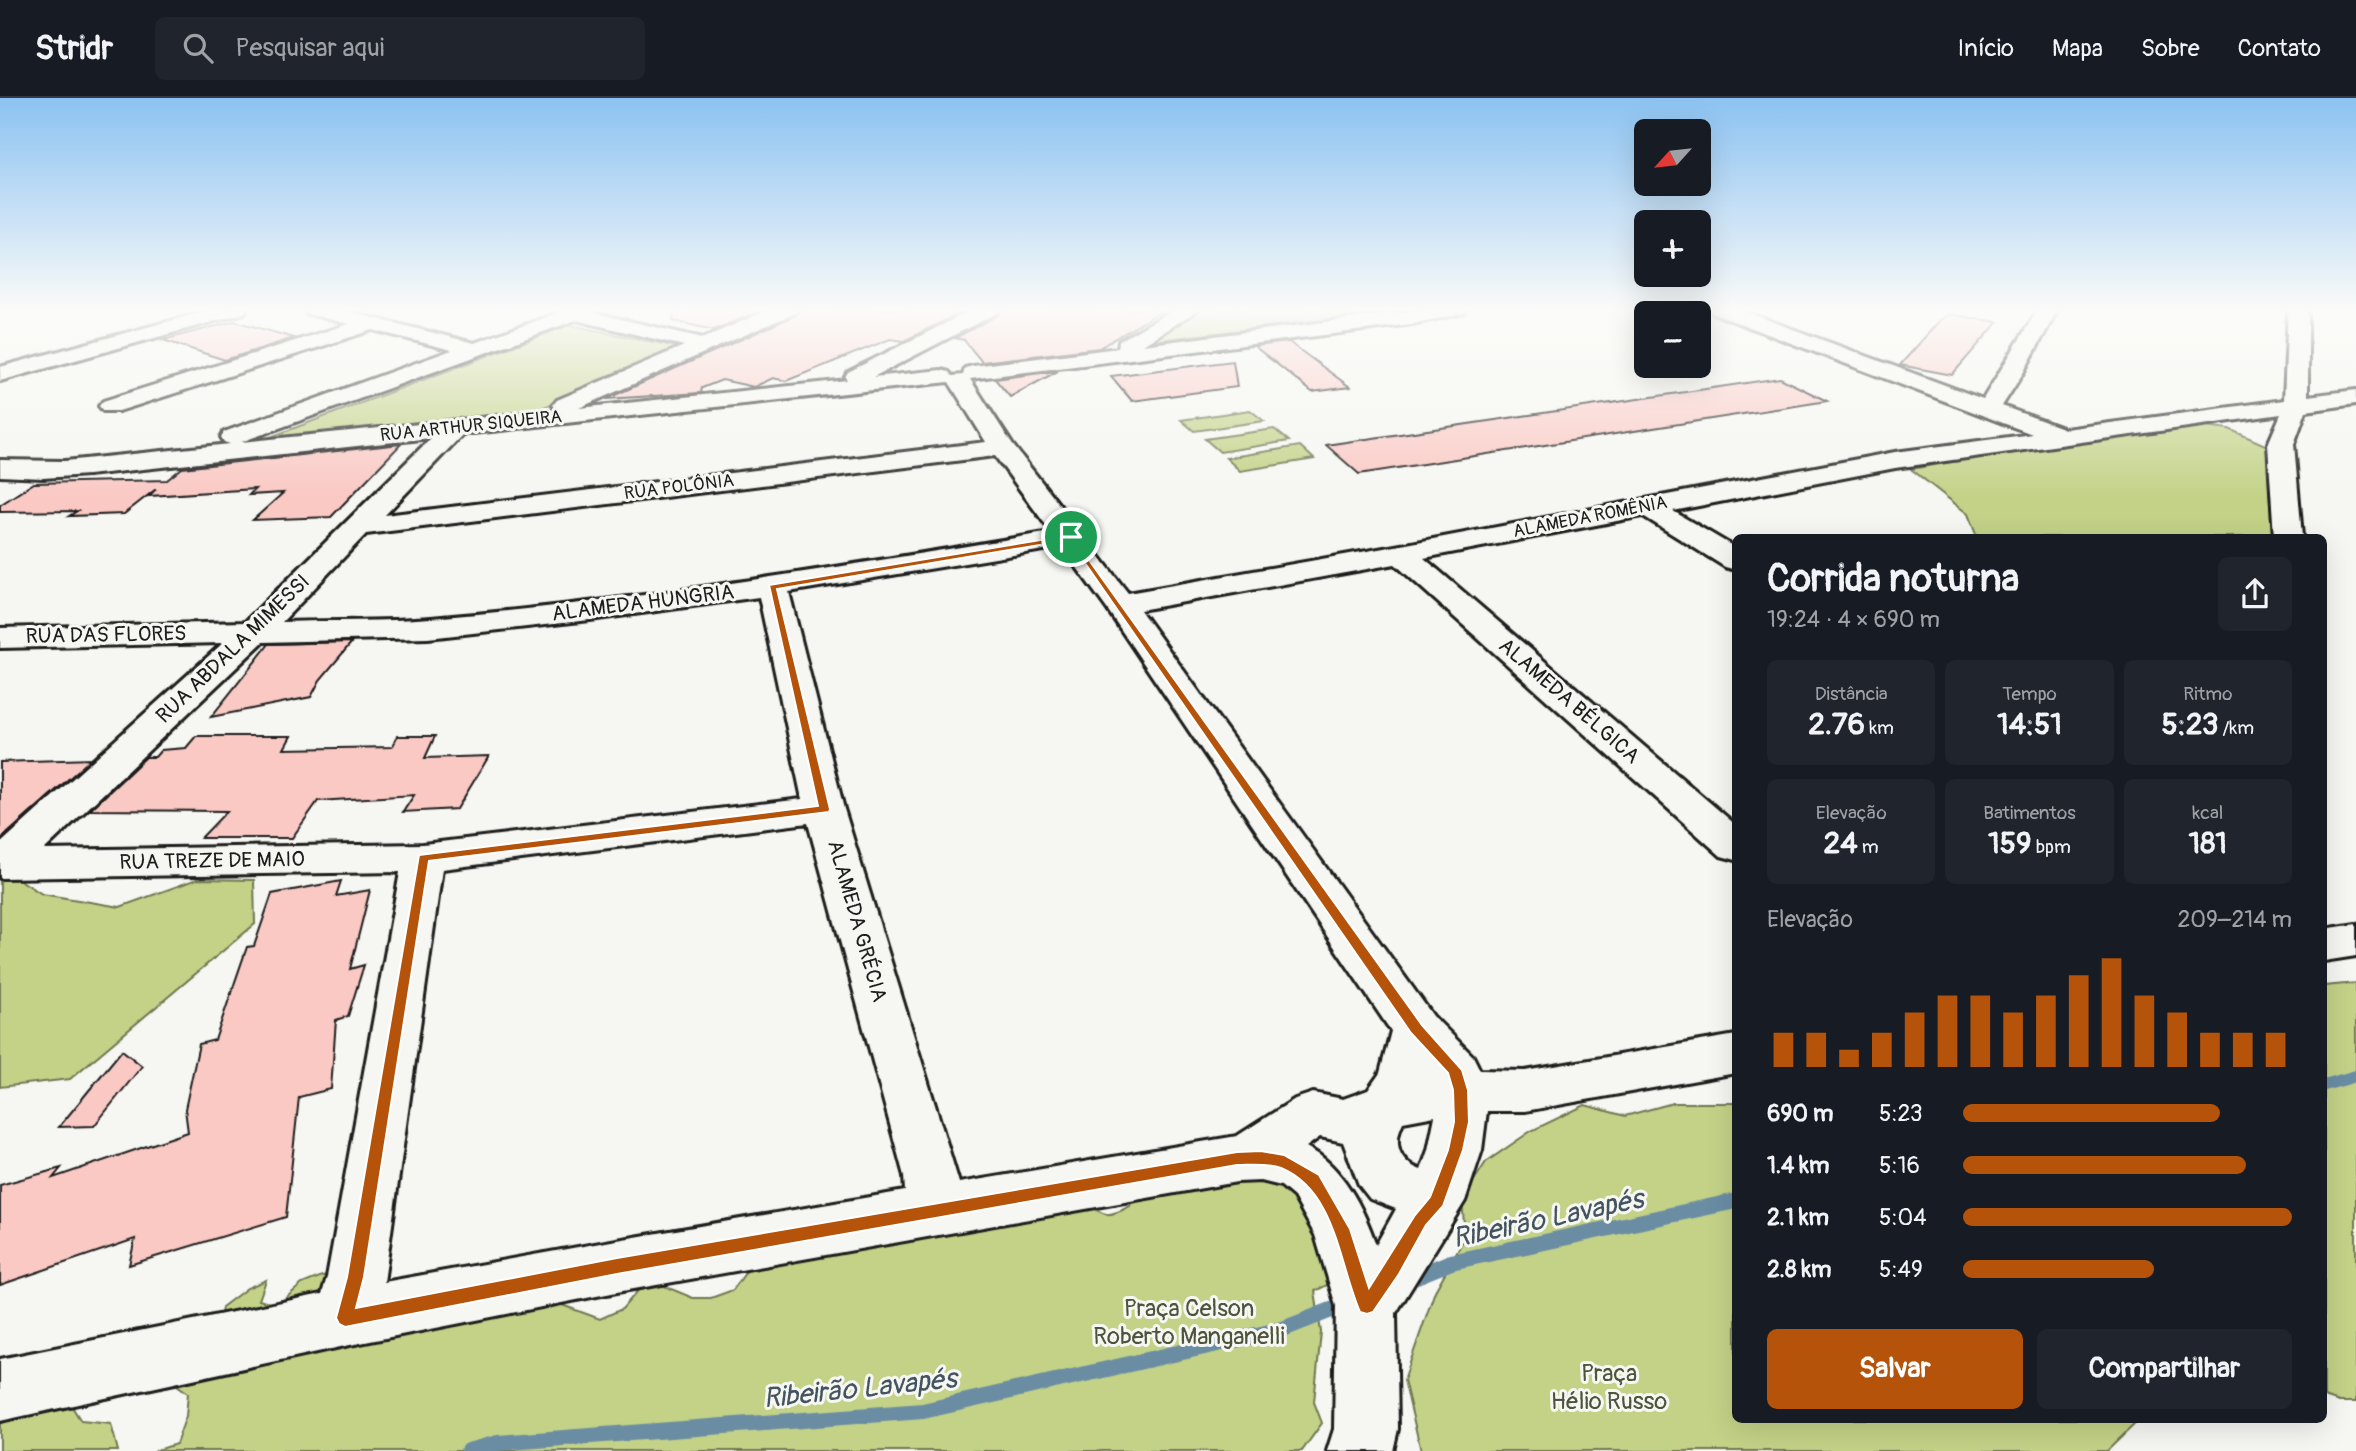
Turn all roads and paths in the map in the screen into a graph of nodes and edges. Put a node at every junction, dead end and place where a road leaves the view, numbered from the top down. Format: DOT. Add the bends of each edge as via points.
graph roads {
  1 [pos="219,372"];
  2 [pos="415,372"];
  3 [pos="639,372"];
  4 [pos="865,372"];
  5 [pos="992,372"];
  6 [pos="1904,372"];
  7 [pos="2012,372"];
  8 [pos="2296,375"];
  9 [pos="958,377"];
  10 [pos="835,387"];
  11 [pos="2356,388"];
  12 [pos="2356,397"];
  13 [pos="111,406"];
  14 [pos="2296,406"];
  15 [pos="1989,407"];
  16 [pos="2199,419"];
  17 [pos="531,420"];
  18 [pos="455,428"];
  19 [pos="2060,436"];
  20 [pos="2281,444"];
  21 [pos="1002,448"];
  22 [pos="175,457"];
  23 [pos="7,474"];
  24 [pos="1646,506"];
  25 [pos="357,527"];
  26 [pos="2288,534"];
  27 [pos="1071,537"];
  28 [pos="1401,554"];
  29 [pos="1732,559"];
  30 [pos="772,587"];
  31 [pos="1120,604"];
  32 [pos="254,632"];
  33 [pos="0,638"];
  34 [pos="824,809"];
  35 [pos="1732,844"];
  36 [pos="423,858"];
  37 [pos="2,864"];
  38 [pos="1416,1029"];
  39 [pos="1732,1055"];
  40 [pos="1389,1104"];
  41 [pos="1461,1106"];
  42 [pos="1237,1159"];
  43 [pos="1437,1201"];
  44 [pos="936,1213"];
  45 [pos="1372,1284"];
  46 [pos="345,1318"];
  47 [pos="0,1390"];
  48 [pos="1364,1446"];
  1 -- 13 [label="street"];
  2 -- 22 [label="street"];
  3 -- 17 [label="street"];
  4 -- 10 [label="street"];
  5 -- 9 [label="street, RUA ARTHUR SIQUEIRA"];
  6 -- 15 [label="street"];
  7 -- 15 [label="street"];
  8 -- 11 [label="street"];
  8 -- 14 [label="street"];
  9 -- 10 [label="street, RUA ARTHUR SIQUEIRA"];
  9 -- 21 [label="street"];
  10 -- 17 [label="street, RUA ARTHUR SIQUEIRA"];
  12 -- 14 [label="street, ALAMEDA ROMÊNIA"];
  14 -- 16 [label="street, ALAMEDA ROMÊNIA"];
  14 -- 20 [label="street"];
  15 -- 19 [label="street"];
  16 -- 19 [label="street, ALAMEDA ROMÊNIA"];
  16 -- 20 [label="street"];
  17 -- 18 [label="street, RUA ARTHUR SIQUEIRA"];
  18 -- 22 [label="street, RUA ARTHUR SIQUEIRA"];
  18 -- 25 [label="street, RUA ABDALA MIMESSI"];
  19 -- 24 [label="street, ALAMEDA ROMÊNIA" via="1895,460"];
  20 -- 26 [label="street"];
  21 -- 25 [label="street, RUA POLÔNIA"];
  21 -- 27 [label="street"];
  22 -- 23 [label="street, RUA ARTHUR SIQUEIRA"];
  24 -- 28 [label="street, ALAMEDA ROMÊNIA"];
  24 -- 29 [label="street"];
  25 -- 32 [label="street, RUA ABDALA MIMESSI"];
  27 -- 30 [label="street, ALAMEDA HUNGRIA"];
  27 -- 31 [label="street"];
  28 -- 31 [label="street, ALAMEDA ROMÊNIA"];
  28 -- 35 [label="street, ALAMEDA BÉLGICA"];
  30 -- 32 [label="street, ALAMEDA HUNGRIA" via="454,626"];
  30 -- 34 [label="street, ALAMEDA GRÉCIA"];
  31 -- 38 [label="street"];
  32 -- 33 [label="street, RUA DAS FLORES"];
  32 -- 37 [label="street, RUA ABDALA MIMESSI"];
  34 -- 36 [label="street, RUA TREZE DE MAIO"];
  34 -- 44 [label="street, ALAMEDA GRÉCIA" via="931,1176"];
  36 -- 37 [label="street, RUA TREZE DE MAIO"];
  36 -- 46 [label="street"];
  38 -- 40 [label="street" via="1404,1078"];
  38 -- 41 [label="street" via="1455,1070"];
  39 -- 41 [label="street"];
  40 -- 41 [label="street"];
  40 -- 42 [label="street" via="1344,1121 1313,1114 1256,1152"];
  40 -- 43 [label="street" via="1371,1132 1378,1169 1389,1182"];
  41 -- 43 [label="street" via="1455,1150"];
  42 -- 44 [label="street"];
  42 -- 45 [label="street" via="1284,1162 1313,1180"];
  43 -- 45 [label="street"];
  44 -- 46 [label="street" via="617,1266"];
  45 -- 48 [label="street"];
  46 -- 47 [label="street"];
}
